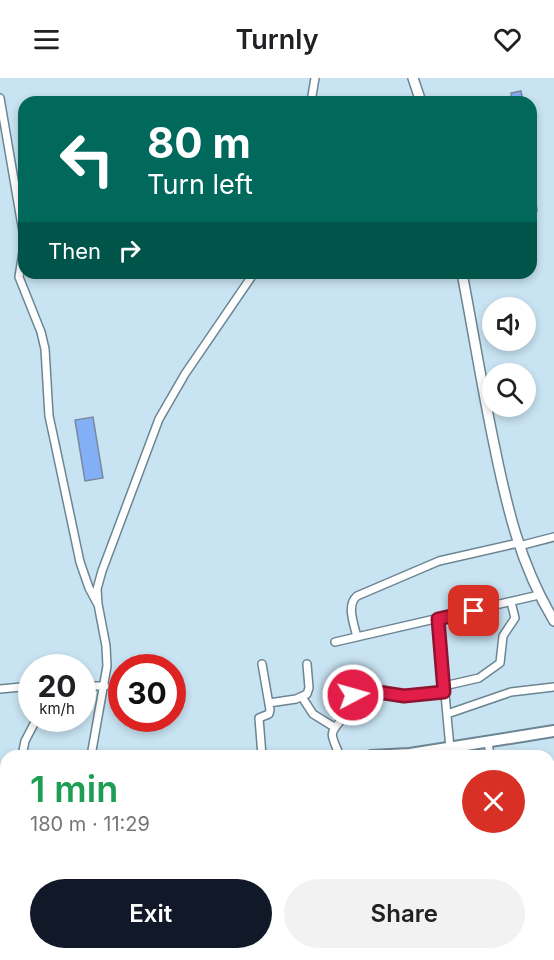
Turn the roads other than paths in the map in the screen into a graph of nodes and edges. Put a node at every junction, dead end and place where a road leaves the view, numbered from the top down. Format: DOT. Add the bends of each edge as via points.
graph roads {
  1 [pos="315,78"];
  2 [pos="413,78"];
  3 [pos="312,96"];
  4 [pos="419,96"];
  5 [pos="0,98"];
  6 [pos="18,203"];
  7 [pos="20,279"];
  8 [pos="250,279"];
  9 [pos="463,279"];
  10 [pos="554,537"];
  11 [pos="518,545"];
  12 [pos="538,595"];
  13 [pos="511,602"];
  14 [pos="98,604"];
  15 [pos="438,619"];
  16 [pos="554,621"];
  17 [pos="357,637"];
  18 [pos="335,642"];
  19 [pos="261,664"];
  20 [pos="307,664"];
  21 [pos="96,686"];
  22 [pos="105,686"];
  23 [pos="18,687"];
  24 [pos="554,687"];
  25 [pos="0,688"];
  26 [pos="444,689"];
  27 [pos="302,698"];
  28 [pos="268,703"];
  29 [pos="447,714"];
  30 [pos="334,727"];
  31 [pos="554,731"];
  32 [pos="29,732"];
  33 [pos="488,742"];
  34 [pos="450,748"];
  35 [pos="23,750"];
  36 [pos="91,750"];
  37 [pos="261,750"];
  38 [pos="337,750"];
  39 [pos="437,750"];
  40 [pos="489,750"];
  1 -- 3 [label="street"];
  2 -- 4 [label="street"];
  5 -- 6 [label="street"];
  7 -- 14 [label="street" via="41,332 49,416 76,545 88,588"];
  8 -- 14 [label="street" via="159,419 102,571"];
  9 -- 11 [label="street"];
  10 -- 11 [label="street"];
  11 -- 12 [label="street"];
  11 -- 17 [label="street" via="439,561 364,592 351,602"];
  12 -- 13 [label="street"];
  12 -- 16 [label="street"];
  13 -- 15 [label="street"];
  13 -- 26 [label="street" via="515,618 503,636 500,663 479,678"];
  14 -- 22 [label="street" via="108,666"];
  15 -- 17 [label="street"];
  15 -- 26 [label="street"];
  17 -- 18 [label="street"];
  19 -- 28 [label="street"];
  20 -- 27 [label="street" via="309,688"];
  21 -- 22 [label="street"];
  22 -- 36 [label="street"];
  23 -- 25 [label="street"];
  24 -- 29 [label="street" via="511,692"];
  26 -- 29 [label="street"];
  26 -- 30 [label="street" via="404,696 378,692 353,695 345,702 346,714"];
  27 -- 28 [label="street"];
  27 -- 30 [label="street" via="313,714"];
  28 -- 37 [label="street" via="268,714 258,718"];
  29 -- 34 [label="street"];
  30 -- 38 [label="street" via="332,739"];
  31 -- 33 [label="main road"];
  32 -- 35 [label="street"];
  33 -- 34 [label="main road"];
  33 -- 40 [label="street"];
  34 -- 39 [label="main road"];
}
